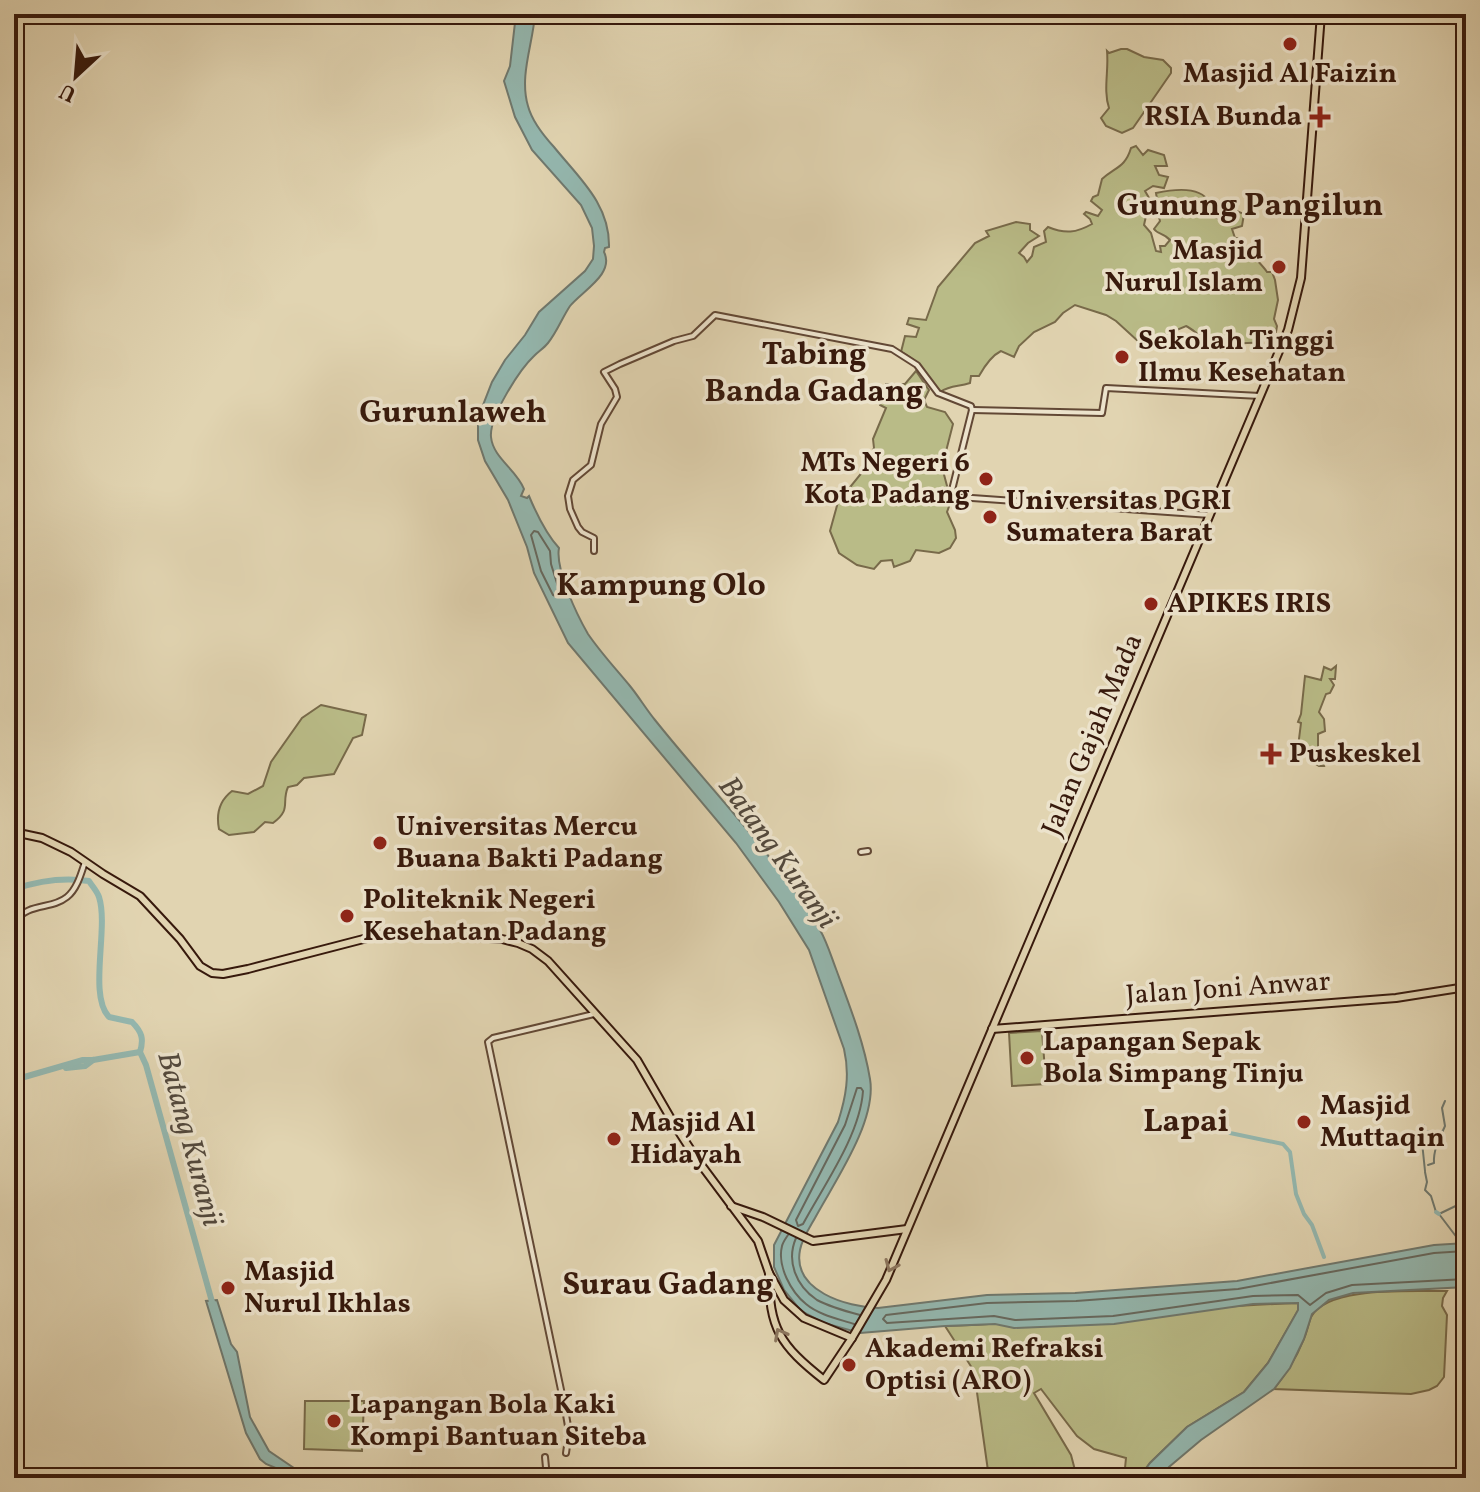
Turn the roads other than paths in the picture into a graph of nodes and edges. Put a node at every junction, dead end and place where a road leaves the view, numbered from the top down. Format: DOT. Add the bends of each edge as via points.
graph roads {
  1 [pos="1321,14"];
  2 [pos="1260,396"];
  3 [pos="972,410"];
  4 [pos="1210,515"];
  5 [pos="594,551"];
  6 [pos="14,832"];
  7 [pos="868,851"];
  8 [pos="861,852"];
  9 [pos="85,862"];
  10 [pos="14,922"];
  11 [pos="1466,987"];
  12 [pos="596,1013"];
  13 [pos="992,1029"];
  14 [pos="730,1205"];
  15 [pos="907,1229"];
  16 [pos="772,1288"];
  17 [pos="853,1336"];
  18 [pos="566,1453"];
  19 [pos="545,1457"];
  20 [pos="547,1478"];
  1 -- 2 [label="main road, Jalan Gajah Mada" via="1300,284 1290,325"];
  2 -- 3 [label="street" via="1106,388 1102,413"];
  2 -- 4 [label="main road, Jalan Gajah Mada"];
  3 -- 4 [label="street" via="953,493 963,498"];
  3 -- 5 [label="street" via="938,393 917,365 892,349 717,314 693,336 605,371 617,397 601,424 591,465 573,480 568,496 578,527 594,538"];
  4 -- 13 [label="main road, Jalan Gajah Mada"];
  6 -- 9 [label="main road" via="42,838"];
  7 -- 8 [label="street"];
  9 -- 10 [label="street" via="76,886 64,899 24,912"];
  9 -- 12 [label="main road" via="140,896 212,973 399,932 502,939 544,957"];
  11 -- 13 [label="main road, Jalan Joni Anwar" via="1396,998"];
  12 -- 14 [label="main road" via="637,1060"];
  12 -- 18 [label="street" via="488,1042 569,1430"];
  13 -- 15 [label="main road, Jalan Gajah Mada"];
  14 -- 15 [label="main road" via="806,1239"];
  14 -- 16 [label="main road" via="760,1244"];
  15 -- 17 [label="main road, Jalan Gajah Mada, one-way" via="886,1280"];
  16 -- 17 [label="main road" via="804,1318"];
  17 -- 16 [label="main road, Jalan Gajah Mada, one-way" via="824,1380 793,1354 775,1327"];
  19 -- 20 [label="street"];
}
